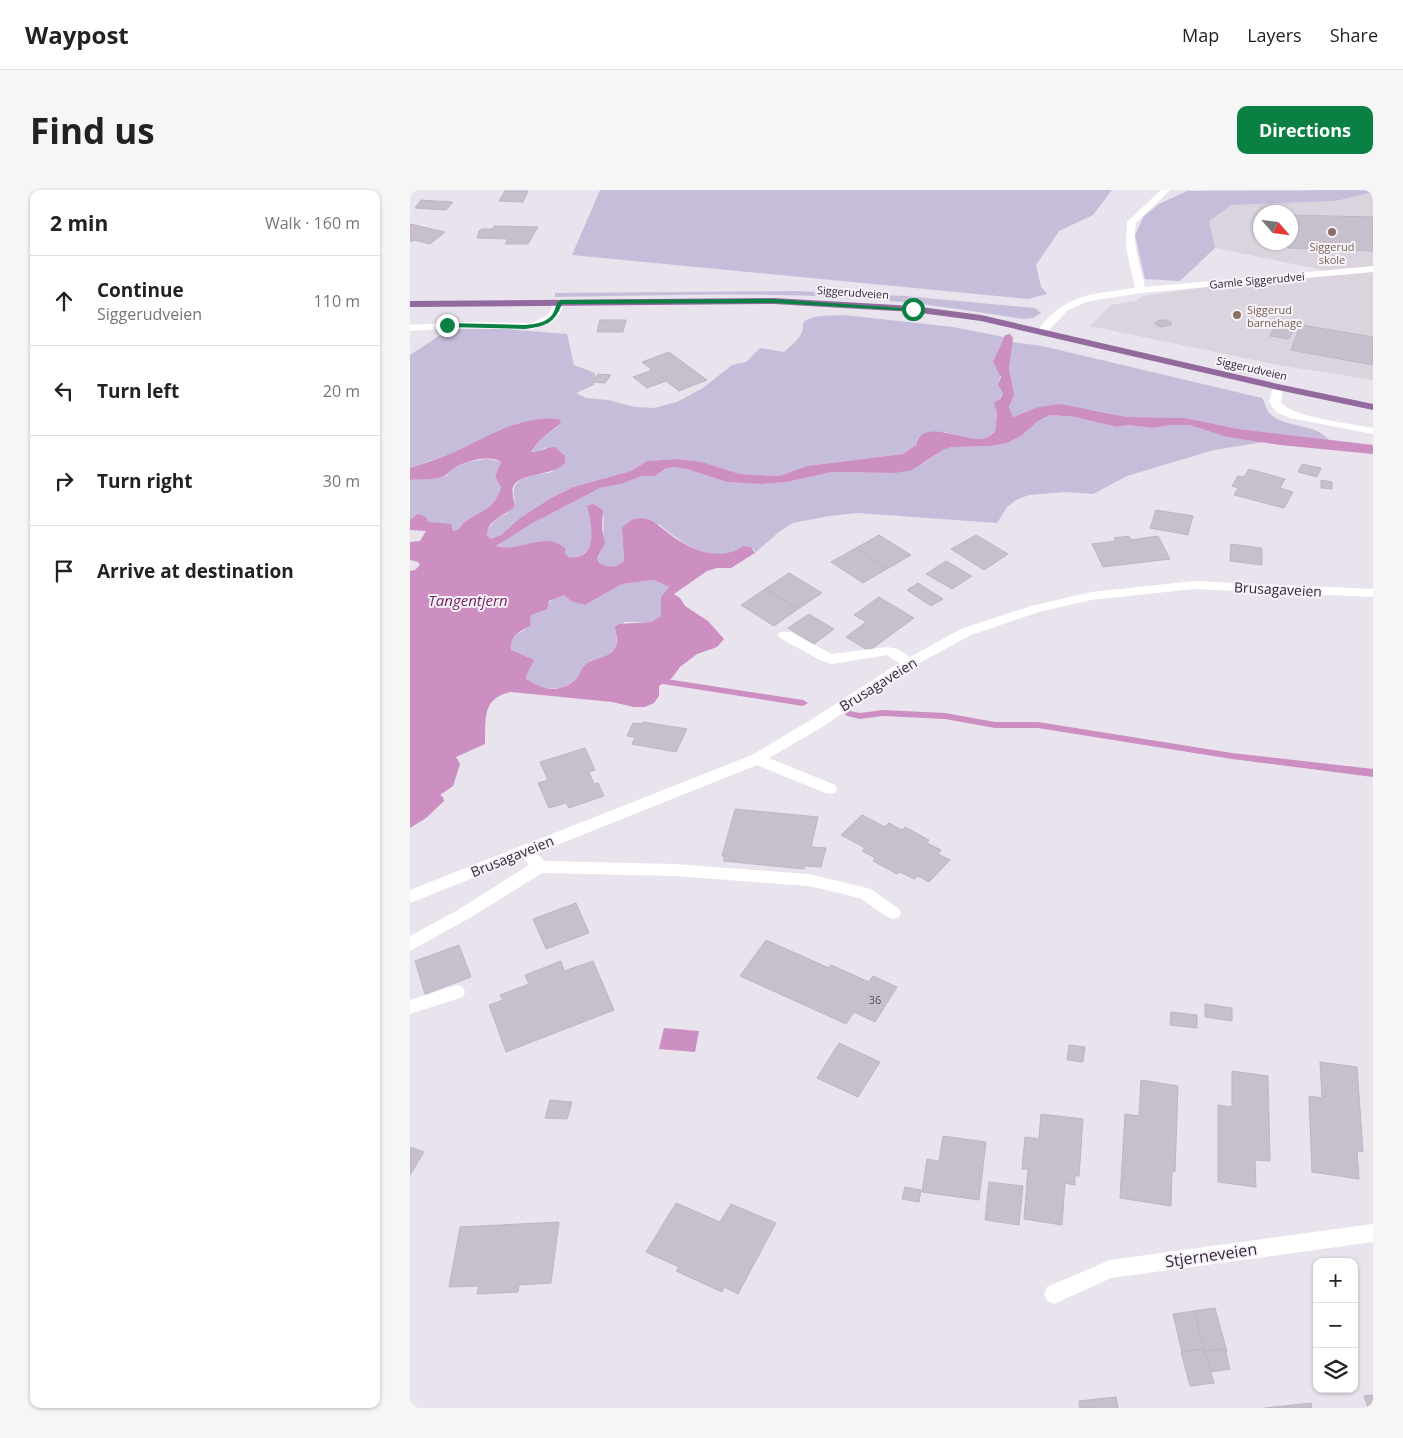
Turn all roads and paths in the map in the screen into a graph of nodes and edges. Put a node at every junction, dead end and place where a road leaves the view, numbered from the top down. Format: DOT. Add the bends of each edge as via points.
graph roads {
  1 [pos="1166,190"];
  2 [pos="1373,269"];
  3 [pos="1142,290"];
  4 [pos="560,302"];
  5 [pos="410,304"];
  6 [pos="410,328"];
  7 [pos="1042,331"];
  8 [pos="1278,387"];
  9 [pos="1373,407"];
  10 [pos="1373,431"];
  11 [pos="1373,593"];
  12 [pos="785,636"];
  13 [pos="909,663"];
  14 [pos="757,759"];
  15 [pos="830,789"];
  16 [pos="526,850"];
  17 [pos="540,867"];
  18 [pos="410,897"];
  19 [pos="893,913"];
  20 [pos="410,944"];
  21 [pos="457,992"];
  22 [pos="410,1007"];
  23 [pos="1373,1233"];
  24 [pos="1054,1294"];
  1 -- 3 [label="street" via="1132,222 1129,231"];
  2 -- 3 [label="street, Gamle Siggerudvei"];
  3 -- 7 [label="street, Gamle Siggerudvei" via="1073,304 1064,308"];
  4 -- 5 [label="main road, Siggerudveien"];
  4 -- 6 [label="street" via="550,320 531,326"];
  4 -- 7 [label="main road, Siggerudveien" via="854,304 958,314"];
  7 -- 8 [label="main road, Siggerudveien"];
  8 -- 9 [label="main road, Siggerudveien"];
  8 -- 10 [label="street" via="1275,402 1286,414"];
  11 -- 13 [label="street, Brusagaveien" via="1194,585 1092,596 1036,609 966,632"];
  12 -- 13 [label="street" via="832,659 887,651"];
  13 -- 14 [label="street, Brusagaveien"];
  14 -- 15 [label="street"];
  14 -- 16 [label="street, Brusagaveien"];
  16 -- 17 [label="street"];
  16 -- 18 [label="street, Brusagaveien"];
  17 -- 19 [label="street" via="675,870 809,880 865,893"];
  17 -- 20 [label="street, Brusagaveien"];
  21 -- 22 [label="street"];
  23 -- 24 [label="street, Stjerneveien" via="1110,1269"];
}
